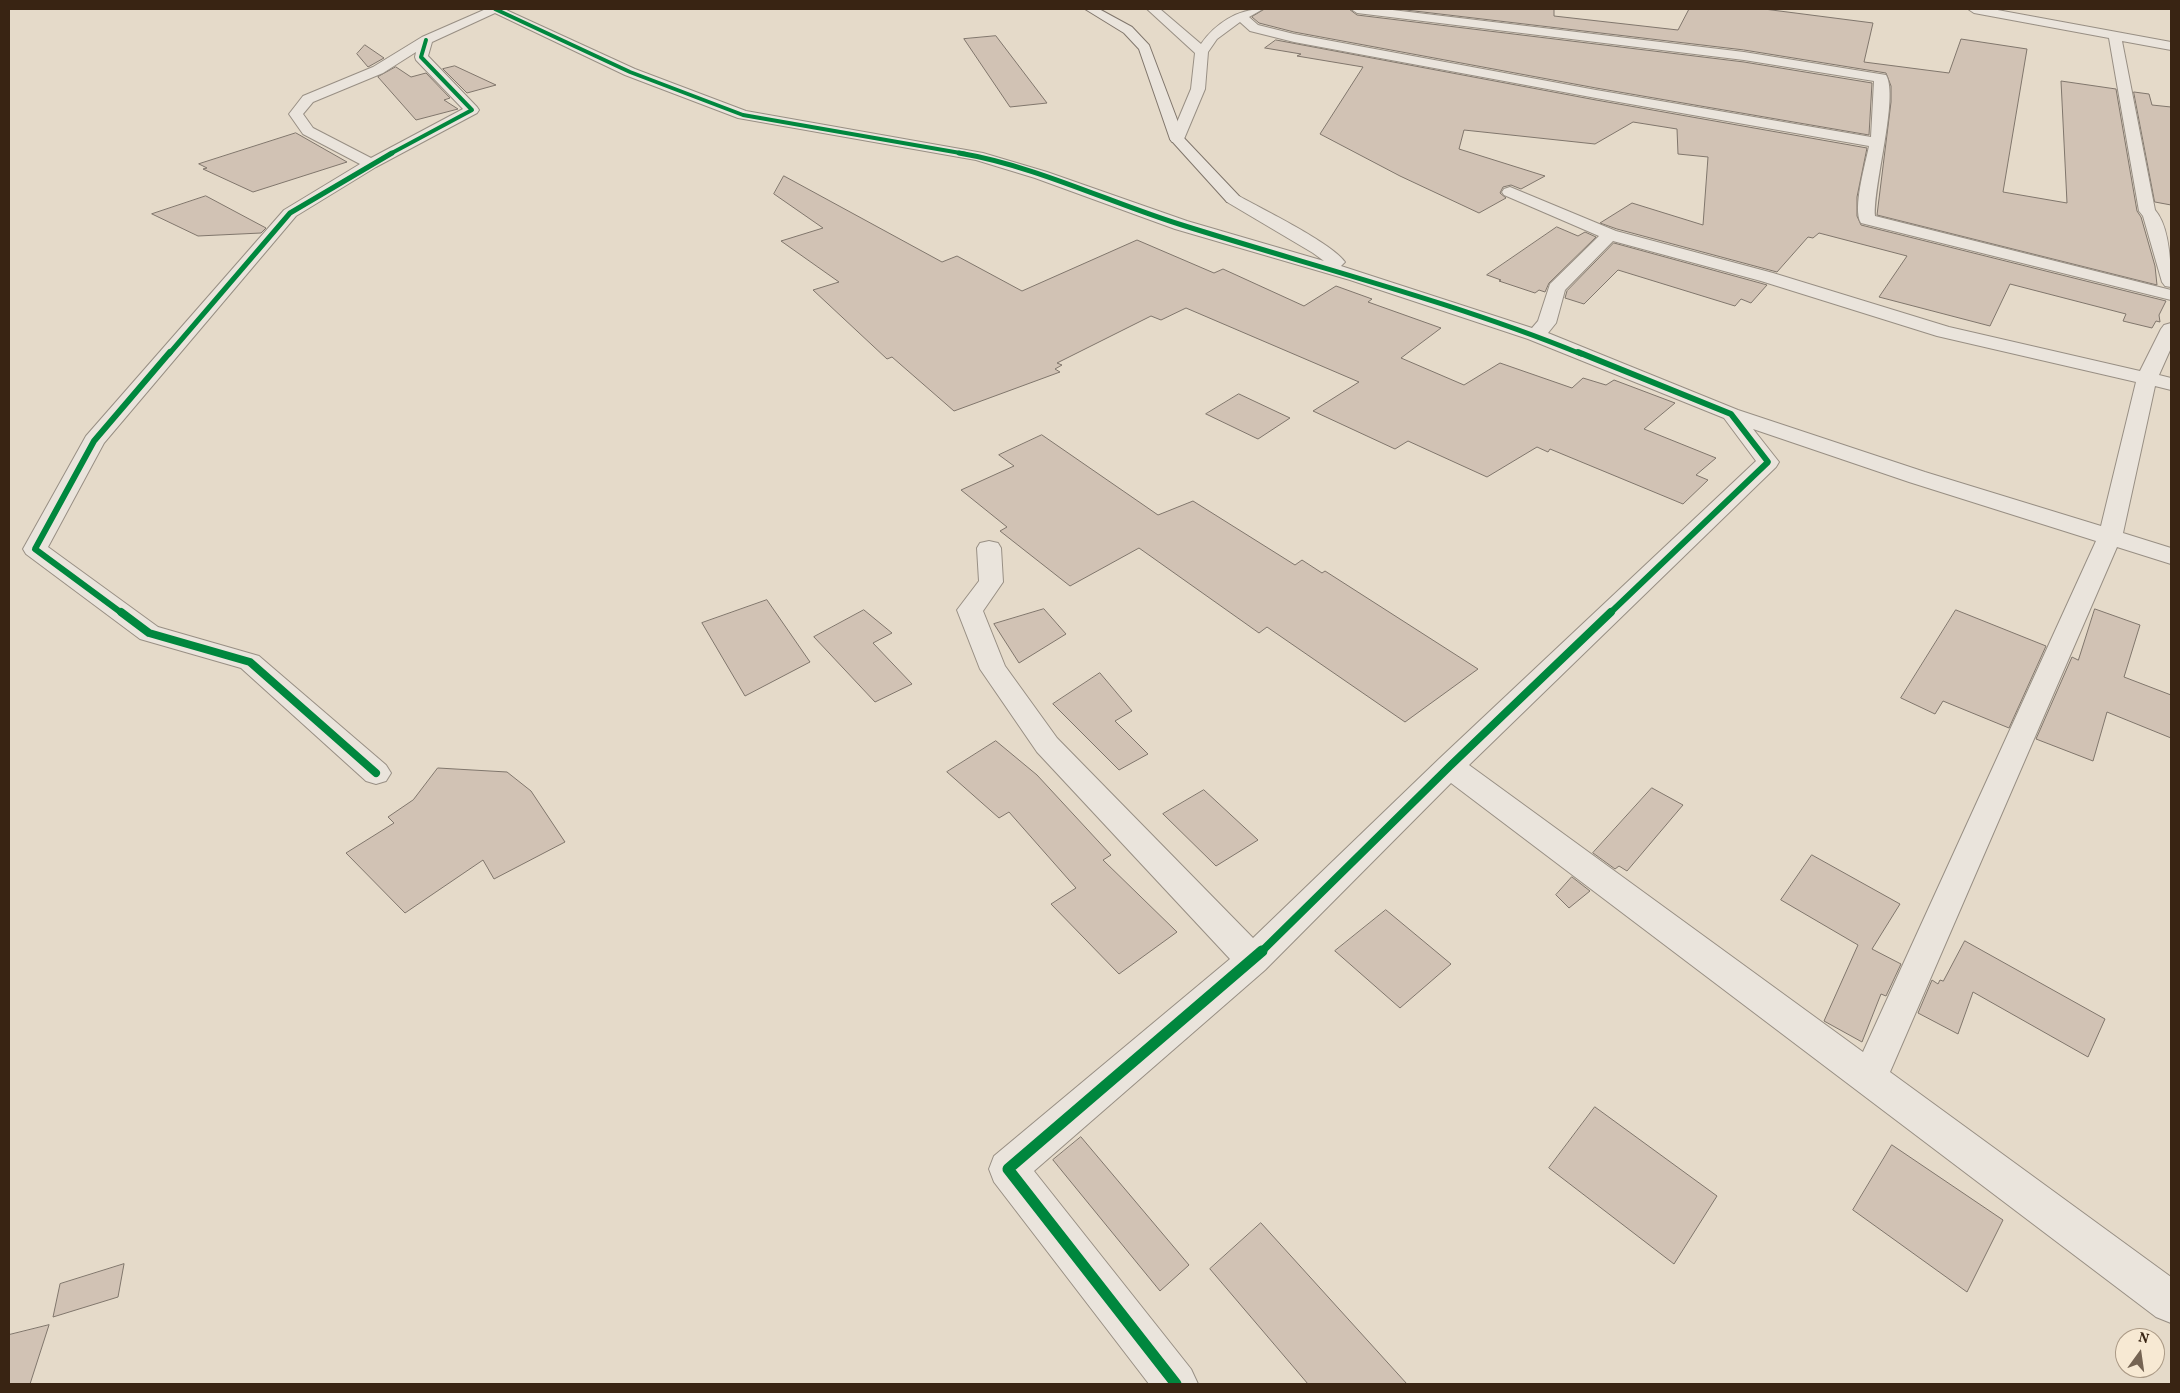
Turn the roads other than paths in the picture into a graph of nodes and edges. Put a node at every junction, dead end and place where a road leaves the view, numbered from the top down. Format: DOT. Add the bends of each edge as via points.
graph roads {
  1 [pos="495,9"];
  2 [pos="1091,9"];
  3 [pos="1153,9"];
  4 [pos="1257,9"];
  5 [pos="1357,9"];
  6 [pos="1974,9"];
  7 [pos="2023,9"];
  8 [pos="2009,15"];
  9 [pos="1242,17"];
  10 [pos="2115,36"];
  11 [pos="426,40"];
  12 [pos="2171,46"];
  13 [pos="1202,52"];
  14 [pos="1177,139"];
  15 [pos="1878,144"];
  16 [pos="371,164"];
  17 [pos="1510,192"];
  18 [pos="1610,235"];
  19 [pos="1356,276"];
  20 [pos="2171,282"];
  21 [pos="2171,295"];
  22 [pos="2171,329"];
  23 [pos="1535,335"];
  24 [pos="2147,378"];
  25 [pos="2171,384"];
  26 [pos="1731,414"];
  27 [pos="2110,537"];
  28 [pos="988,548"];
  29 [pos="2171,556"];
  30 [pos="1450,766"];
  31 [pos="376,773"];
  32 [pos="1253,960"];
  33 [pos="1869,1080"];
  34 [pos="2171,1302"];
  35 [pos="1176,1384"];
  1 -- 11 [label="street"];
  1 -- 19 [label="street" via="630,72 744,115 978,156 1181,225"];
  2 -- 14 [label="street" via="1128,30 1145,48"];
  3 -- 13 [label="street"];
  4 -- 9 [label="street"];
  5 -- 15 [label="street" via="1744,56 1881,78"];
  6 -- 8 [label="street"];
  7 -- 8 [label="street"];
  8 -- 10 [label="street"];
  9 -- 13 [label="street" via="1214,36"];
  9 -- 15 [label="street" via="1254,28 1294,38"];
  10 -- 12 [label="street"];
  10 -- 20 [label="street" via="2147,211 2151,215"];
  11 -- 16 [label="street" via="421,57 472,110"];
  11 -- 16 [label="street" via="378,70 308,99 296,114 308,131"];
  13 -- 14 [label="street" via="1198,90"];
  14 -- 19 [label="street" via="1234,199 1319,249"];
  15 -- 21 [label="street" via="1866,207 1867,219"];
  16 -- 31 [label="street" via="290,213 94,440 35,549 149,632 250,662"];
  17 -- 18 [label="street"];
  18 -- 23 [label="street" via="1556,288 1547,323"];
  18 -- 24 [label="street" via="1768,277 1944,332"];
  19 -- 23 [label="street"];
  22 -- 24 [label="street"];
  23 -- 26 [label="street"];
  24 -- 25 [label="street"];
  24 -- 27 [label="street"];
  26 -- 27 [label="street" via="1917,477"];
  26 -- 30 [label="street" via="1768,462"];
  27 -- 29 [label="street"];
  27 -- 33 [label="street"];
  28 -- 32 [label="street" via="991,582 970,610 993,669 1047,744"];
  30 -- 32 [label="street"];
  30 -- 33 [label="street"];
  32 -- 35 [label="street" via="1008,1169"];
  33 -- 34 [label="street"];
}
